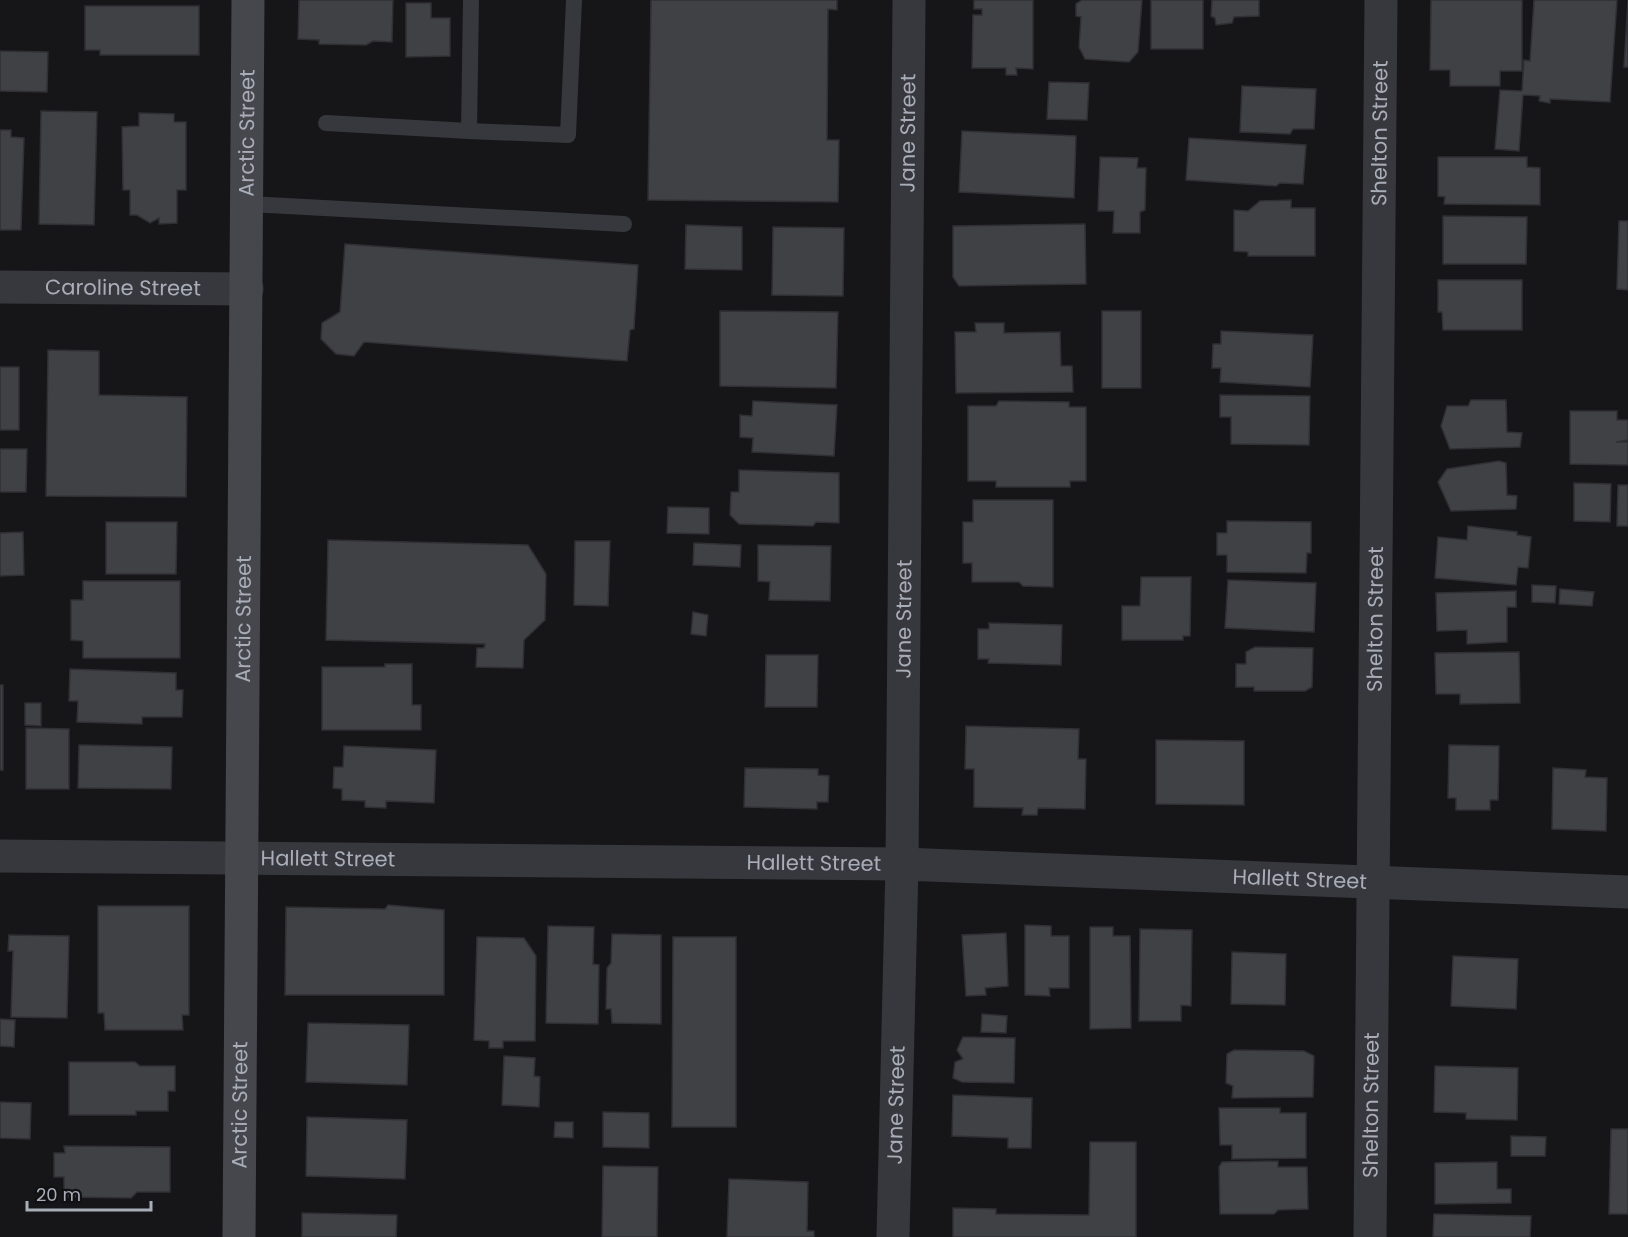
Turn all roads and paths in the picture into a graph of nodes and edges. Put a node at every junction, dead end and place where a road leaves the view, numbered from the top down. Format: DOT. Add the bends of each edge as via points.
graph roads {
  1 [pos="248,0"];
  2 [pos="471,0"];
  3 [pos="574,0"];
  4 [pos="909,0"];
  5 [pos="1381,0"];
  6 [pos="326,123"];
  7 [pos="469,131"];
  8 [pos="248,204"];
  9 [pos="624,224"];
  10 [pos="0,287"];
  11 [pos="247,289"];
  12 [pos="0,856"];
  13 [pos="242,857"];
  14 [pos="902,864"];
  15 [pos="1372,883"];
  16 [pos="1628,892"];
  17 [pos="239,1237"];
  18 [pos="893,1237"];
  19 [pos="1370,1237"];
  1 -- 8 [label="main road, Arctic Street"];
  2 -- 7 [label="lane"];
  3 -- 7 [label="lane" via="568,135"];
  4 -- 14 [label="street, Jane Street"];
  5 -- 15 [label="street, Shelton Street"];
  6 -- 7 [label="lane"];
  8 -- 9 [label="lane"];
  8 -- 11 [label="main road, Arctic Street"];
  10 -- 11 [label="street, Caroline Street"];
  11 -- 13 [label="main road, Arctic Street"];
  12 -- 13 [label="street, Hallett Street"];
  13 -- 14 [label="street, Hallett Street"];
  13 -- 17 [label="main road, Arctic Street"];
  14 -- 15 [label="street, Hallett Street"];
  14 -- 18 [label="street, Jane Street"];
  15 -- 16 [label="street, Hallett Street"];
  15 -- 19 [label="street, Shelton Street"];
}
